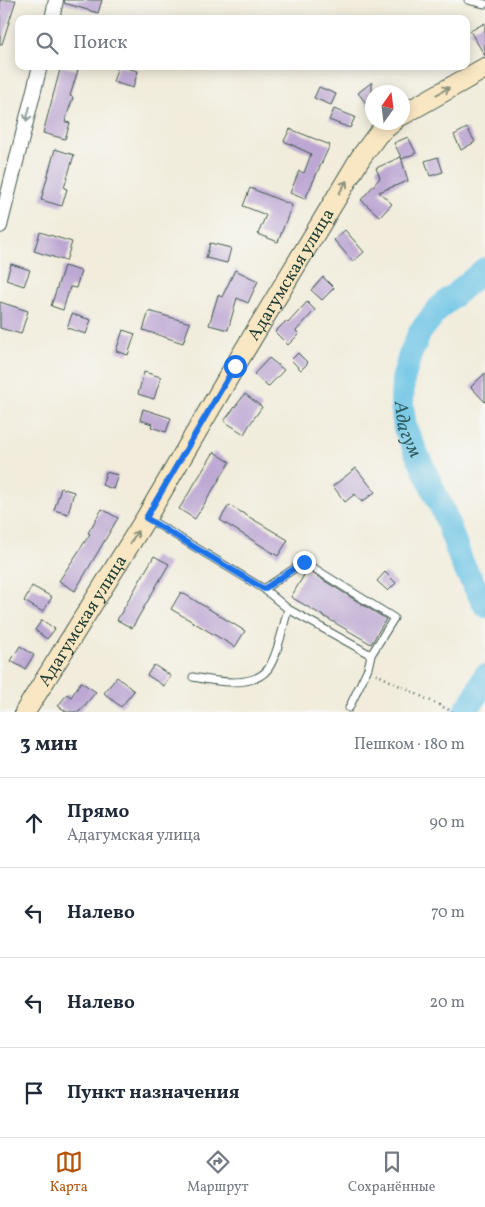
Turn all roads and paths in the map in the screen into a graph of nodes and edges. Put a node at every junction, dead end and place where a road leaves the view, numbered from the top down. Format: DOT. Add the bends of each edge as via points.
graph roads {
  1 [pos="56,0"];
  2 [pos="468,0"];
  3 [pos="485,4"];
  4 [pos="53,15"];
  5 [pos="485,68"];
  6 [pos="39,70"];
  7 [pos="410,110"];
  8 [pos="383,130"];
  9 [pos="0,226"];
  10 [pos="146,518"];
  11 [pos="264,589"];
  12 [pos="288,609"];
  13 [pos="371,655"];
  14 [pos="374,673"];
  15 [pos="193,677"];
  16 [pos="349,708"];
  17 [pos="25,712"];
  18 [pos="454,712"];
  1 -- 4 [label="street"];
  2 -- 3 [label="lane"];
  7 -- 5 [label="main road, one-way"];
  6 -- 9 [label="street, one-way"];
  10 -- 8 [label="main road, Адагумская улица, one-way" via="361,157"];
  10 -- 11 [label="lane"];
  17 -- 10 [label="main road, Адагумская улица, one-way"];
  11 -- 12 [label="lane"];
  11 -- 13 [label="lane" via="304,562 394,618"];
  12 -- 13 [label="lane"];
  12 -- 15 [label="lane" via="280,641 267,670 253,679 242,681 223,682"];
  13 -- 16 [label="lane"];
  14 -- 18 [label="path"];
}
